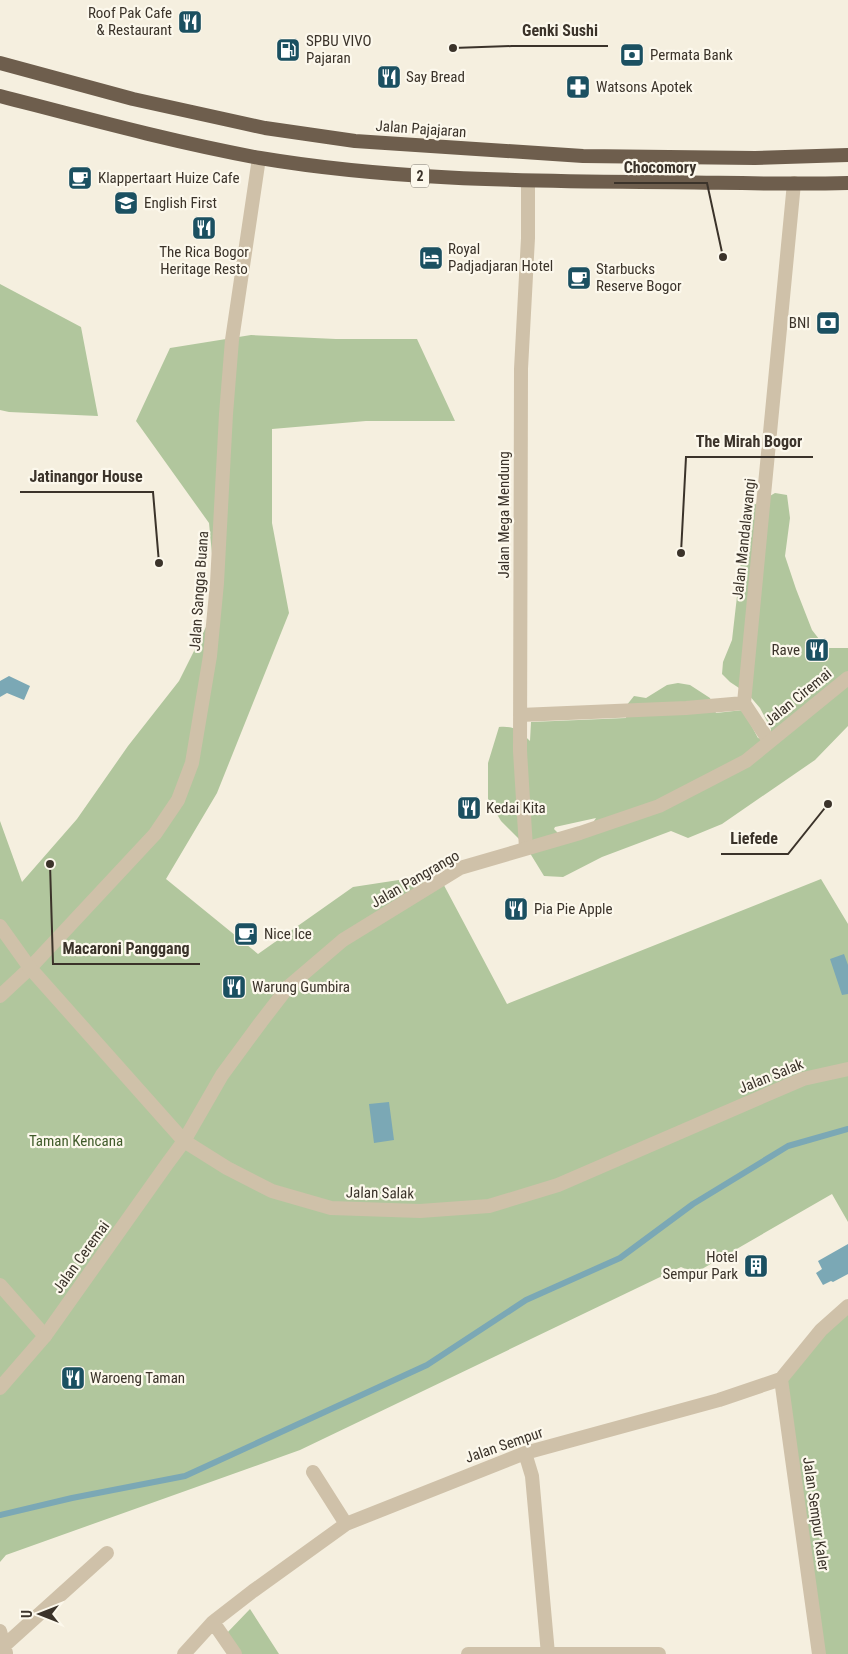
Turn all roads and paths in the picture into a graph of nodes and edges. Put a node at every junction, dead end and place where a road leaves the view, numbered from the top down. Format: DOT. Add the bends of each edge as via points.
graph roads {
  1 [pos="0,63"];
  2 [pos="0,96"];
  3 [pos="848,155"];
  4 [pos="260,158"];
  5 [pos="528,181"];
  6 [pos="794,183"];
  7 [pos="848,183"];
  8 [pos="848,678"];
  9 [pos="744,704"];
  10 [pos="520,715"];
  11 [pos="769,741"];
  12 [pos="526,848"];
  13 [pos="0,926"];
  14 [pos="30,968"];
  15 [pos="0,996"];
  16 [pos="848,1069"];
  17 [pos="184,1141"];
  18 [pos="0,1285"];
  19 [pos="848,1306"];
  20 [pos="45,1336"];
  21 [pos="781,1379"];
  22 [pos="0,1388"];
  23 [pos="525,1453"];
  24 [pos="313,1472"];
  25 [pos="346,1524"];
  26 [pos="107,1553"];
  27 [pos="213,1622"];
  28 [pos="0,1631"];
  29 [pos="6,1650"];
  30 [pos="548,1653"];
  31 [pos="184,1654"];
  32 [pos="235,1654"];
  33 [pos="468,1654"];
  34 [pos="658,1654"];
  35 [pos="819,1654"];
  1 -- 3 [label="highway, Jalan Pajajaran / 2" via="133,99 242,123 355,141 583,156 755,158"];
  2 -- 4 [label="highway, 2"];
  4 -- 5 [label="highway, 2" via="366,171"];
  4 -- 14 [label="street, Jalan Sangga Buana" via="232,340 218,583 210,656 192,763 178,800 155,834"];
  5 -- 6 [label="highway, 2"];
  5 -- 10 [label="street, Jalan Mega Mendung" via="521,369"];
  6 -- 7 [label="highway, 2"];
  6 -- 9 [label="street, Jalan Mandalawangi"];
  8 -- 11 [label="street, Jalan Ciremai"];
  9 -- 10 [label="street"];
  9 -- 11 [label="street"];
  10 -- 12 [label="street, Jalan Mega Mendung"];
  11 -- 12 [label="street, Jalan Pangrango" via="746,761 659,806"];
  12 -- 17 [label="street, Jalan Pangrango" via="460,868 343,940 288,987 222,1075"];
  13 -- 14 [label="street, Jalan Salak"];
  14 -- 15 [label="street, Jalan Sangga Buana"];
  14 -- 17 [label="street, Jalan Salak"];
  16 -- 17 [label="street, Jalan Salak" via="803,1079 558,1185 490,1206 420,1211 331,1208 272,1191"];
  17 -- 20 [label="street, Jalan Ceremai"];
  18 -- 20 [label="street"];
  19 -- 21 [label="street" via="821,1330"];
  20 -- 22 [label="street, Jalan Ceremai"];
  21 -- 23 [label="street, Jalan Sempur" via="719,1400"];
  21 -- 35 [label="street, Jalan Sempur Kaler"];
  23 -- 25 [label="street, Jalan Sempur"];
  23 -- 30 [label="street" via="532,1476"];
  24 -- 25 [label="street"];
  25 -- 27 [label="street, Jalan Sempur"];
  26 -- 29 [label="street"];
  27 -- 31 [label="street, Jalan Sempur"];
  27 -- 32 [label="street"];
  28 -- 29 [label="street"];
  30 -- 33 [label="street"];
  30 -- 34 [label="street"];
}
